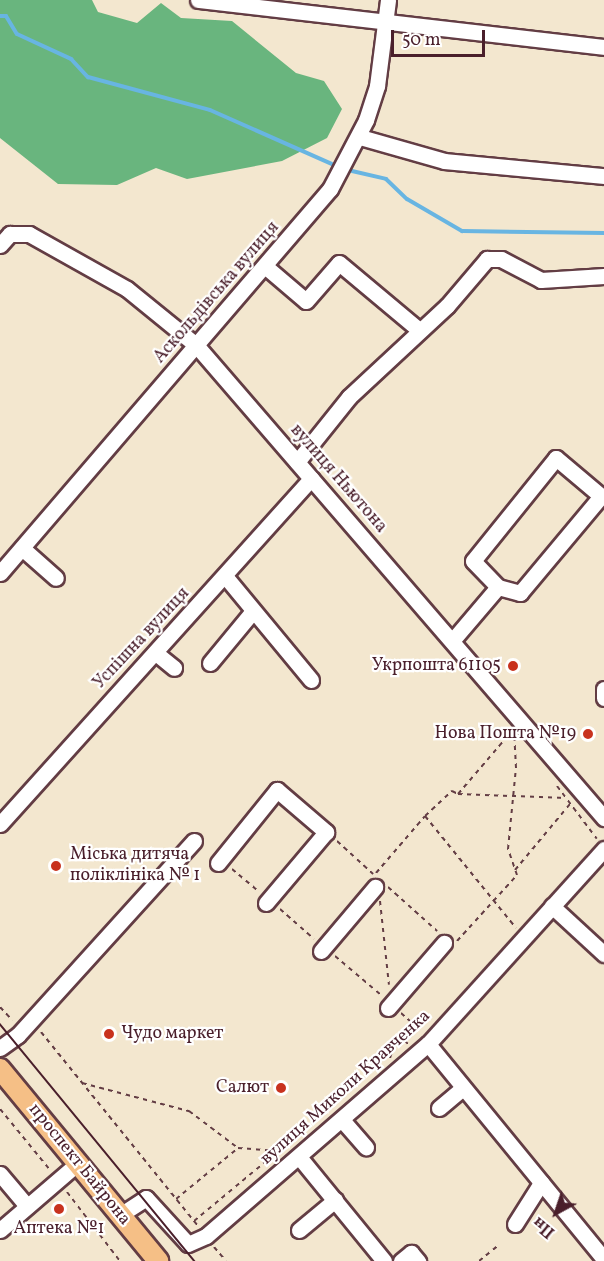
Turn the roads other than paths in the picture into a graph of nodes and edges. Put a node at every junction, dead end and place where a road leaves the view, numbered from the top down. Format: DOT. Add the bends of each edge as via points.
graph roads {
  1 [pos="198,0"];
  2 [pos="388,0"];
  3 [pos="268,3"];
  4 [pos="386,22"];
  5 [pos="604,47"];
  6 [pos="360,136"];
  7 [pos="604,176"];
  8 [pos="0,245"];
  9 [pos="266,267"];
  10 [pos="604,276"];
  11 [pos="419,330"];
  12 [pos="196,345"];
  13 [pos="297,462"];
  14 [pos="311,478"];
  15 [pos="22,548"];
  16 [pos="0,573"];
  17 [pos="225,576"];
  18 [pos="57,578"];
  19 [pos="498,587"];
  20 [pos="253,611"];
  21 [pos="452,641"];
  22 [pos="157,654"];
  23 [pos="210,663"];
  24 [pos="174,668"];
  25 [pos="311,680"];
  26 [pos="604,689"];
  27 [pos="604,698"];
  28 [pos="604,818"];
  29 [pos="0,824"];
  30 [pos="194,841"];
  31 [pos="602,845"];
  32 [pos="218,862"];
  33 [pos="379,884"];
  34 [pos="266,903"];
  35 [pos="552,906"];
  36 [pos="445,940"];
  37 [pos="321,951"];
  38 [pos="604,954"];
  39 [pos="390,1006"];
  40 [pos="423,1040"];
  41 [pos="0,1048"];
  42 [pos="0,1069"];
  43 [pos="463,1088"];
  44 [pos="439,1108"];
  45 [pos="343,1121"];
  46 [pos="366,1147"];
  47 [pos="300,1158"];
  48 [pos="78,1163"];
  49 [pos="0,1174"];
  50 [pos="541,1183"];
  51 [pos="334,1200"];
  52 [pos="27,1206"];
  53 [pos="120,1215"];
  54 [pos="515,1224"];
  55 [pos="0,1230"];
  56 [pos="299,1230"];
  57 [pos="604,1259"];
  58 [pos="158,1261"];
  59 [pos="384,1261"];
  60 [pos="401,1261"];
  61 [pos="418,1261"];
  1 -- 3 [label="street"];
  2 -- 4 [label="street, Аскольдівська вулиця"];
  3 -- 4 [label="street"];
  4 -- 5 [label="street"];
  4 -- 6 [label="street, Аскольдівська вулиця" via="377,86"];
  6 -- 7 [label="street" via="444,161"];
  6 -- 9 [label="street, Аскольдівська вулиця" via="330,189"];
  8 -- 12 [label="street, вулиця Ньютона" via="10,234 29,234 127,289"];
  9 -- 11 [label="street" via="306,301 339,262"];
  9 -- 12 [label="street, Аскольдівська вулиця"];
  10 -- 11 [label="street" via="541,280 501,259 487,259 465,288"];
  11 -- 13 [label="street" via="349,397"];
  12 -- 13 [label="street, вулиця Ньютона"];
  12 -- 15 [label="street, Аскольдівська вулиця"];
  13 -- 14 [label="street, вулиця Ньютона"];
  14 -- 17 [label="street, Успішна вулиця"];
  14 -- 21 [label="street, вулиця Ньютона"];
  15 -- 16 [label="street, Аскольдівська вулиця"];
  15 -- 18 [label="street"];
  17 -- 20 [label="street"];
  17 -- 22 [label="street, Успішна вулиця"];
  19 -- 19 [label="street" via="520,594 601,496 556,458 473,561"];
  19 -- 21 [label="street"];
  20 -- 23 [label="street"];
  20 -- 25 [label="street"];
  21 -- 28 [label="street, вулиця Ньютона"];
  22 -- 24 [label="street"];
  22 -- 29 [label="street, Успішна вулиця" via="78,735"];
  26 -- 27 [label="street"];
  30 -- 41 [label="street" via="26,1026"];
  31 -- 35 [label="street, вулиця Миколи Кравченка"];
  32 -- 34 [label="street" via="277,790 326,832"];
  33 -- 37 [label="street"];
  35 -- 38 [label="street"];
  35 -- 40 [label="street, вулиця Миколи Кравченка"];
  36 -- 39 [label="street"];
  40 -- 43 [label="street"];
  40 -- 45 [label="street, вулиця Миколи Кравченка"];
  42 -- 48 [label="main road, проспект Байрона"];
  43 -- 44 [label="street"];
  43 -- 50 [label="street"];
  45 -- 46 [label="street"];
  45 -- 47 [label="street, вулиця Миколи Кравченка"];
  47 -- 51 [label="street"];
  47 -- 53 [label="street, вулиця Миколи Кравченка" via="206,1236 188,1244 146,1198"];
  48 -- 52 [label="street"];
  48 -- 53 [label="main road, проспект Байрона"];
  49 -- 52 [label="street"];
  50 -- 54 [label="street"];
  50 -- 57 [label="street"];
  51 -- 56 [label="street"];
  51 -- 59 [label="street"];
  52 -- 55 [label="street"];
  53 -- 58 [label="main road, проспект Байрона"];
  60 -- 61 [label="street" via="411,1253"];
}
